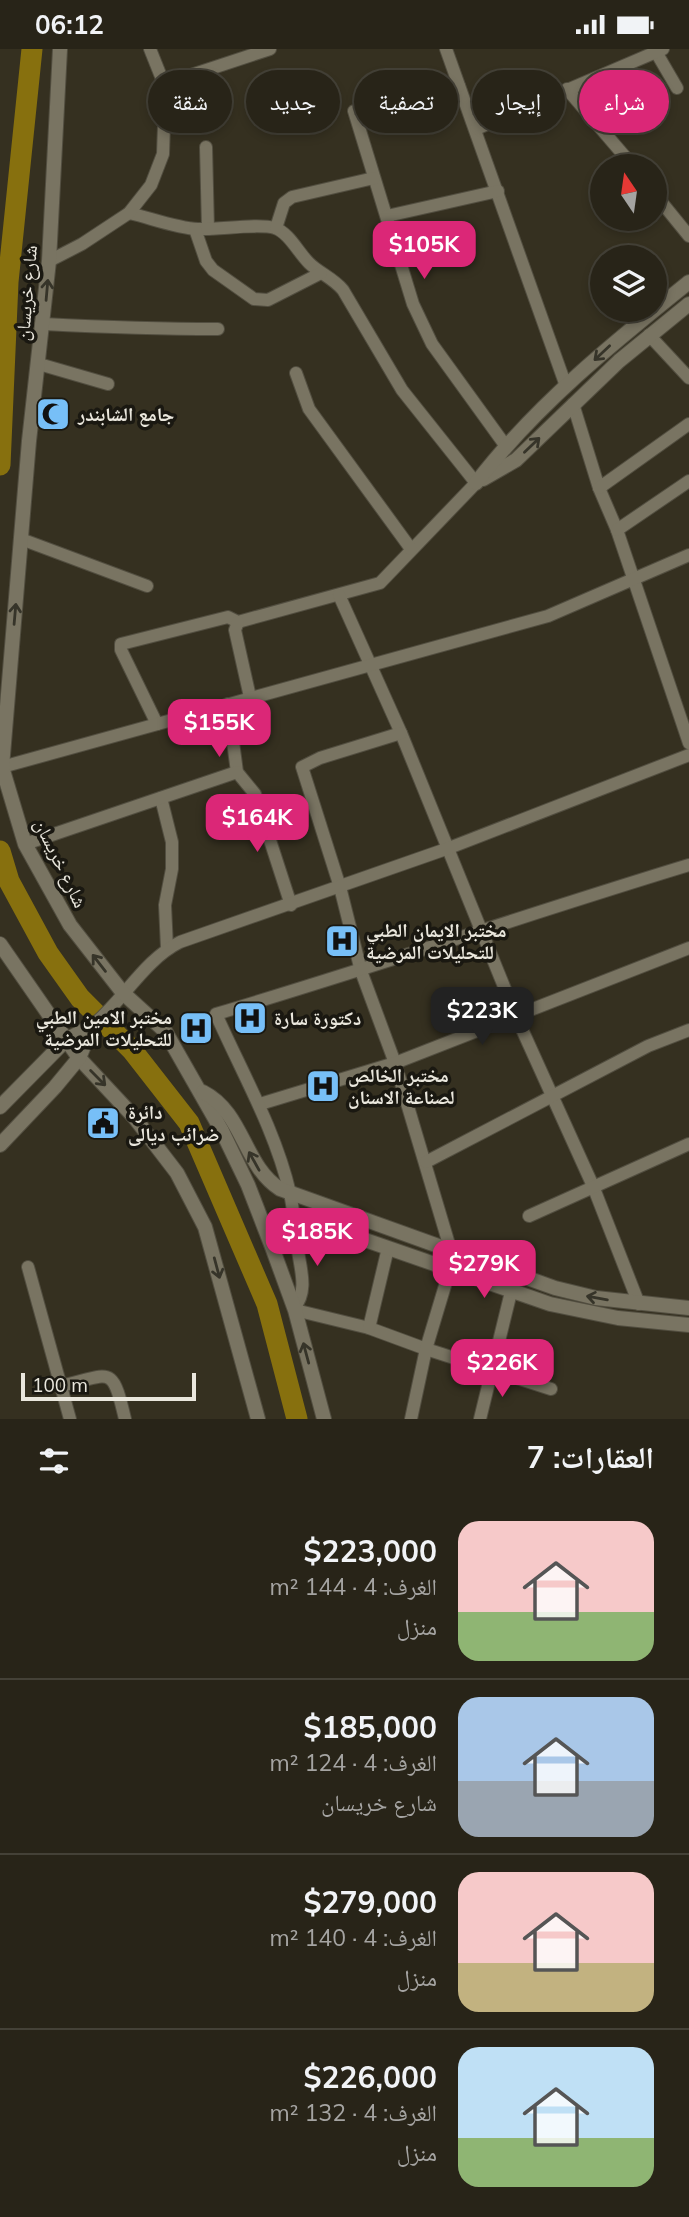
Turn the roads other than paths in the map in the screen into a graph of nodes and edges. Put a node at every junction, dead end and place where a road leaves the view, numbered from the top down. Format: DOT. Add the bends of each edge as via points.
graph roads {
  1 [pos="61,49"];
  2 [pos="150,49"];
  3 [pos="270,49"];
  4 [pos="446,49"];
  5 [pos="660,50"];
  6 [pos="158,70"];
  7 [pos="206,70"];
  8 [pos="459,86"];
  9 [pos="677,88"];
  10 [pos="567,89"];
  11 [pos="472,119"];
  12 [pos="163,133"];
  13 [pos="477,133"];
  14 [pos="206,147"];
  15 [pos="623,154"];
  16 [pos="373,178"];
  17 [pos="498,191"];
  18 [pos="667,209"];
  19 [pos="129,213"];
  20 [pos="387,216"];
  21 [pos="276,228"];
  22 [pos="202,229"];
  23 [pos="689,236"];
  24 [pos="49,261"];
  25 [pos="321,273"];
  26 [pos="689,282"];
  27 [pos="689,304"];
  28 [pos="44,324"];
  29 [pos="218,329"];
  30 [pos="649,335"];
  31 [pos="39,364"];
  32 [pos="296,373"];
  33 [pos="689,378"];
  34 [pos="108,384"];
  35 [pos="566,386"];
  36 [pos="573,404"];
  37 [pos="689,424"];
  38 [pos="505,446"];
  39 [pos="689,481"];
  40 [pos="476,483"];
  41 [pos="599,488"];
  42 [pos="617,530"];
  43 [pos="21,539"];
  44 [pos="411,549"];
  45 [pos="689,555"];
  46 [pos="634,579"];
  47 [pos="147,586"];
  48 [pos="339,595"];
  49 [pos="238,622"];
  50 [pos="371,666"];
  51 [pos="250,697"];
  52 [pos="228,704"];
  53 [pos="157,724"];
  54 [pos="401,733"];
  55 [pos="689,743"];
  56 [pos="689,755"];
  57 [pos="1,767"];
  58 [pos="237,772"];
  59 [pos="162,797"];
  60 [pos="26,844"];
  61 [pos="449,848"];
  62 [pos="689,865"];
  63 [pos="340,887"];
  64 [pos="291,905"];
  65 [pos="480,932"];
  66 [pos="0,944"];
  67 [pos="689,948"];
  68 [pos="167,949"];
  69 [pos="361,971"];
  70 [pos="123,993"];
  71 [pos="516,1016"];
  72 [pos="92,1026"];
  73 [pos="689,1030"];
  74 [pos="66,1040"];
  75 [pos="79,1058"];
  76 [pos="395,1063"];
  77 [pos="201,1091"];
  78 [pos="552,1095"];
  79 [pos="260,1104"];
  80 [pos="1,1105"];
  81 [pos="689,1144"];
  82 [pos="0,1145"];
  83 [pos="426,1161"];
  84 [pos="593,1186"];
  85 [pos="290,1194"];
  86 [pos="293,1215"];
  87 [pos="529,1216"];
  88 [pos="388,1248"];
  89 [pos="451,1251"];
  90 [pos="28,1267"];
  91 [pos="450,1269"];
  92 [pos="511,1292"];
  93 [pos="639,1304"];
  94 [pos="689,1308"];
  95 [pos="294,1309"];
  96 [pos="689,1325"];
  97 [pos="369,1328"];
  98 [pos="426,1349"];
  99 [pos="492,1370"];
  100 [pos="61,1386"];
  101 [pos="551,1389"];
  102 [pos="70,1419"];
  103 [pos="125,1419"];
  104 [pos="258,1419"];
  105 [pos="324,1419"];
  106 [pos="411,1419"];
  107 [pos="480,1419"];
  1 -- 24 [label="street, شارع خريسان"];
  2 -- 6 [label="street"];
  3 -- 7 [label="street"];
  4 -- 8 [label="street"];
  5 -- 9 [label="street"];
  5 -- 10 [label="street"];
  8 -- 11 [label="street"];
  8 -- 16 [label="street" via="354,111"];
  10 -- 15 [label="street"];
  12 -- 19 [label="street" via="163,154 151,185"];
  13 -- 17 [label="street"];
  14 -- 22 [label="street"];
  16 -- 20 [label="street"];
  16 -- 21 [label="street" via="292,197 284,203"];
  17 -- 20 [label="street"];
  17 -- 35 [label="street"];
  18 -- 23 [label="street"];
  19 -- 22 [label="street"];
  19 -- 24 [label="street"];
  20 -- 38 [label="street" via="424,330"];
  21 -- 22 [label="street"];
  21 -- 25 [label="street"];
  22 -- 25 [label="street" via="206,261 254,299 268,300"];
  28 -- 24 [label="street, شارع خريسان, one-way"];
  25 -- 40 [label="street" via="342,290 402,390"];
  26 -- 35 [label="street, one-way"];
  27 -- 30 [label="street"];
  28 -- 29 [label="street"];
  28 -- 31 [label="street, شارع خريسان"];
  30 -- 33 [label="street"];
  30 -- 36 [label="street"];
  31 -- 34 [label="street"];
  31 -- 43 [label="street, شارع خريسان"];
  32 -- 44 [label="street" via="309,409"];
  35 -- 38 [label="street"];
  40 -- 36 [label="street, one-way" via="516,460"];
  36 -- 41 [label="street"];
  37 -- 41 [label="street"];
  38 -- 40 [label="street"];
  39 -- 42 [label="street"];
  40 -- 44 [label="street"];
  41 -- 42 [label="street"];
  42 -- 46 [label="street"];
  43 -- 47 [label="street"];
  57 -- 43 [label="street, شارع خريسان, one-way"];
  44 -- 48 [label="street" via="380,583"];
  45 -- 46 [label="street"];
  46 -- 50 [label="street" via="548,617"];
  46 -- 55 [label="street"];
  48 -- 49 [label="street"];
  48 -- 50 [label="street"];
  49 -- 51 [label="street" via="235,630"];
  49 -- 53 [label="street" via="229,617 121,644"];
  50 -- 51 [label="street"];
  50 -- 54 [label="street"];
  51 -- 52 [label="street"];
  52 -- 53 [label="street"];
  52 -- 58 [label="street"];
  53 -- 57 [label="street"];
  54 -- 61 [label="street"];
  54 -- 63 [label="street" via="302,767"];
  56 -- 61 [label="street"];
  57 -- 60 [label="street, شارع خريسان"];
  58 -- 59 [label="street"];
  58 -- 64 [label="street" via="255,794"];
  59 -- 60 [label="street"];
  59 -- 68 [label="street" via="172,842 165,905"];
  70 -- 60 [label="street, شارع خريسان, one-way" via="70,925"];
  61 -- 63 [label="street"];
  61 -- 65 [label="street"];
  62 -- 65 [label="street"];
  63 -- 64 [label="street"];
  63 -- 69 [label="street"];
  64 -- 68 [label="street"];
  65 -- 69 [label="street"];
  65 -- 71 [label="street"];
  66 -- 74 [label="street"];
  67 -- 71 [label="street"];
  68 -- 70 [label="street"];
  69 -- 76 [label="street"];
  69 -- 79 [label="street" via="216,1014"];
  70 -- 72 [label="street"];
  70 -- 77 [label="street, شارع خريسان" via="165,1031"];
  71 -- 76 [label="street"];
  71 -- 78 [label="street"];
  72 -- 74 [label="street"];
  72 -- 75 [label="street"];
  73 -- 78 [label="street"];
  74 -- 75 [label="street"];
  74 -- 80 [label="street"];
  75 -- 82 [label="street"];
  75 -- 104 [label="street, one-way" via="134,1117 177,1173 205,1227"];
  76 -- 79 [label="street"];
  76 -- 83 [label="street"];
  85 -- 77 [label="street, one-way" via="263,1175 232,1117"];
  77 -- 95 [label="street, شارع خريسان" via="248,1185"];
  78 -- 83 [label="street"];
  78 -- 84 [label="street"];
  79 -- 85 [label="street"];
  81 -- 84 [label="street"];
  83 -- 89 [label="street"];
  84 -- 87 [label="street"];
  84 -- 93 [label="street"];
  85 -- 86 [label="street"];
  85 -- 89 [label="street"];
  86 -- 88 [label="street"];
  86 -- 95 [label="street" via="303,1290"];
  88 -- 91 [label="street"];
  88 -- 97 [label="street"];
  93 -- 89 [label="street, one-way" via="555,1289"];
  90 -- 100 [label="street"];
  91 -- 92 [label="street"];
  91 -- 98 [label="street"];
  92 -- 96 [label="street" via="595,1315"];
  92 -- 99 [label="street"];
  93 -- 94 [label="street"];
  95 -- 97 [label="street"];
  105 -- 95 [label="street, شارع خريسان, one-way"];
  97 -- 98 [label="street"];
  98 -- 99 [label="street"];
  98 -- 106 [label="street"];
  99 -- 101 [label="street"];
  99 -- 107 [label="street"];
  100 -- 102 [label="street"];
  100 -- 103 [label="street" via="111,1378 117,1384"];
}
